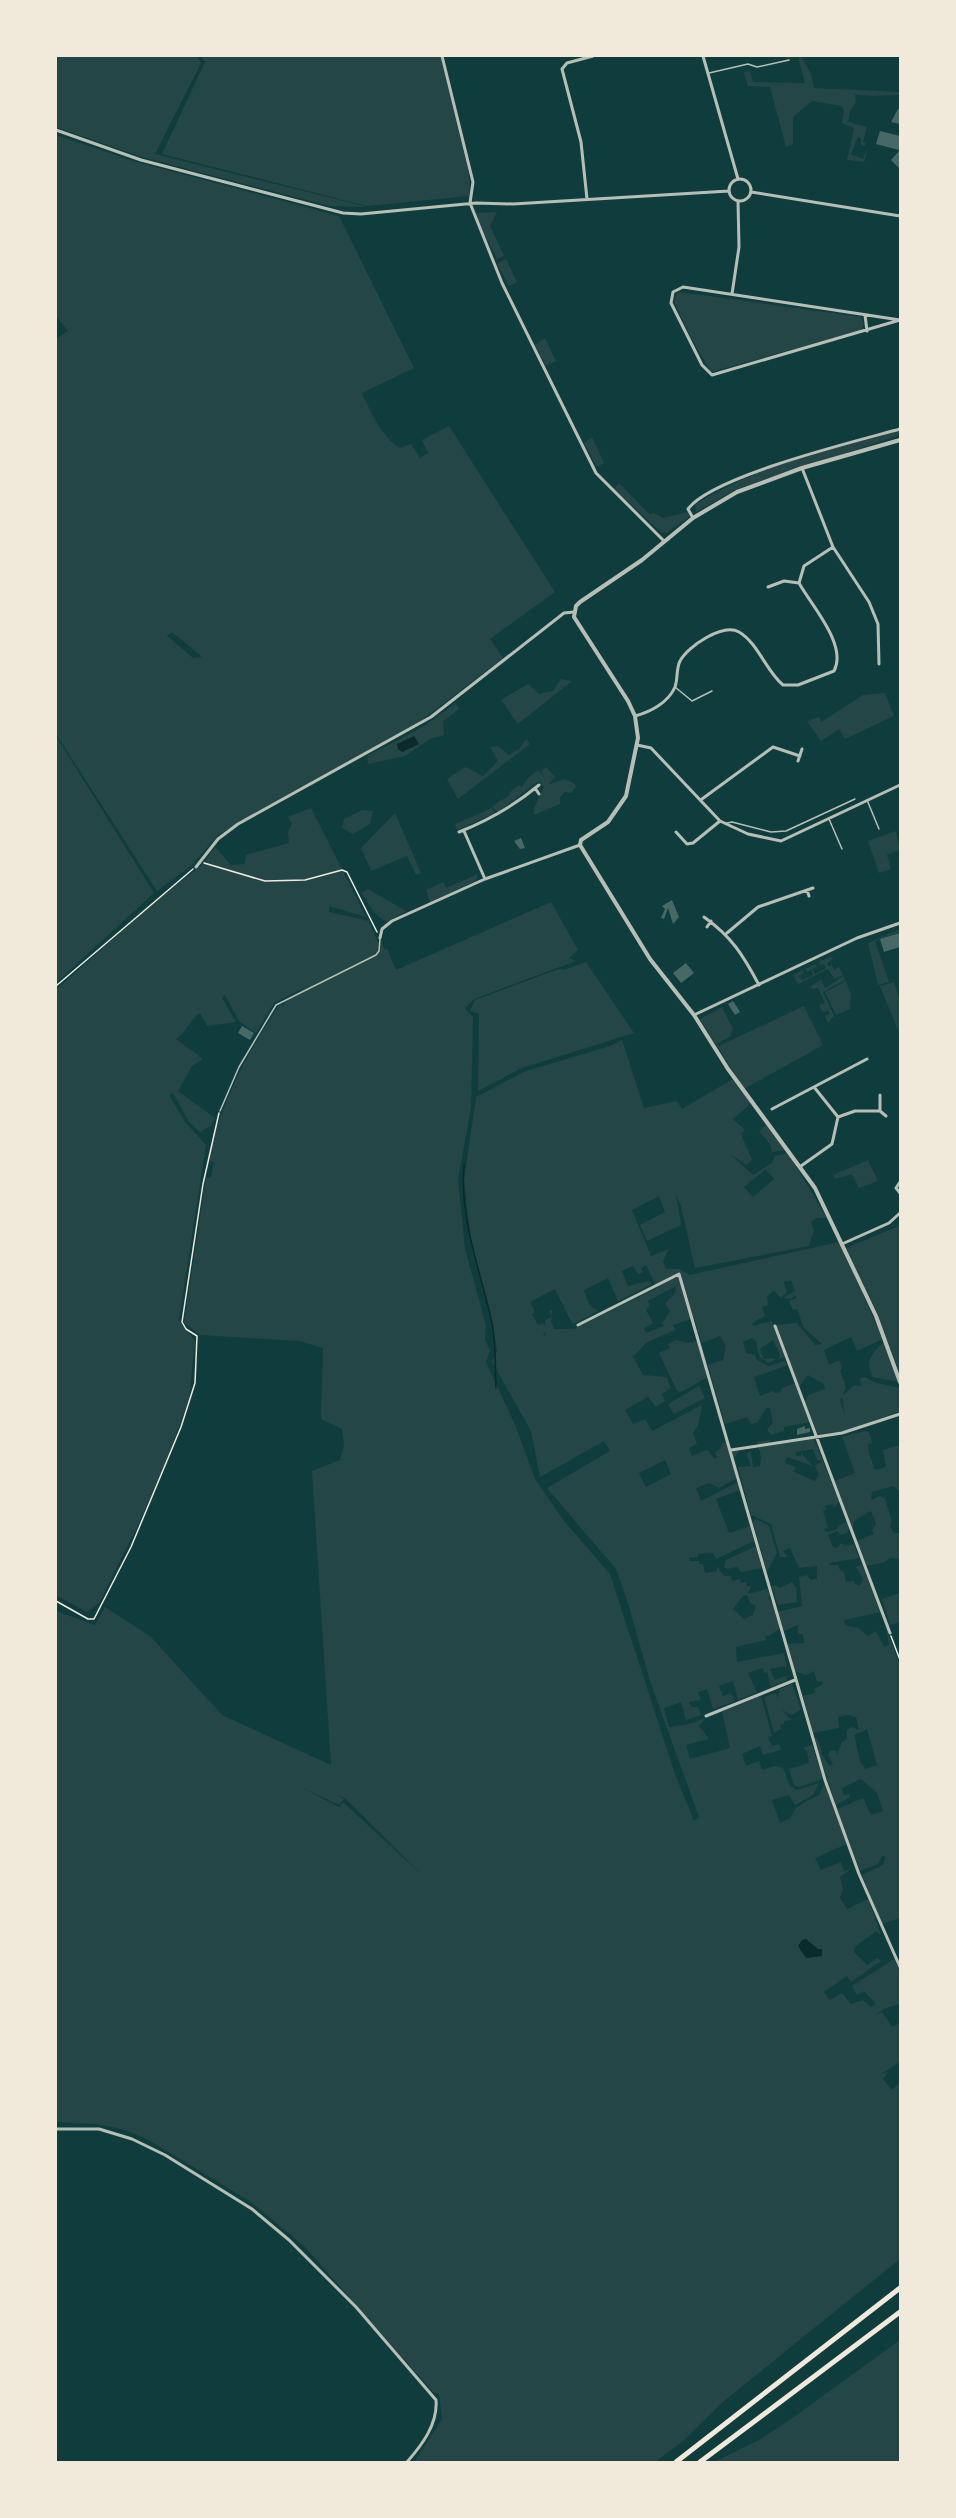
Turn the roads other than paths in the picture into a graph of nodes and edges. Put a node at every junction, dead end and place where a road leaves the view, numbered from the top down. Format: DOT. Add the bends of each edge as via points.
graph roads {
  1 [pos="442,56"];
  2 [pos="593,56"];
  3 [pos="704,56"];
  4 [pos="789,60"];
  5 [pos="709,74"];
  6 [pos="56,130"];
  7 [pos="738,179"];
  8 [pos="729,190"];
  9 [pos="751,192"];
  10 [pos="587,199"];
  11 [pos="738,201"];
  12 [pos="470,203"];
  13 [pos="900,216"];
  14 [pos="732,294"];
  15 [pos="865,314"];
  16 [pos="900,320"];
  17 [pos="867,331"];
  18 [pos="900,429"];
  19 [pos="900,440"];
  20 [pos="802,468"];
  21 [pos="693,518"];
  22 [pos="664,541"];
  23 [pos="833,548"];
  24 [pos="799,583"];
  25 [pos="768,587"];
  26 [pos="574,612"];
  27 [pos="879,664"];
  28 [pos="675,687"];
  29 [pos="712,691"];
  30 [pos="635,716"];
  31 [pos="638,745"];
  32 [pos="802,749"];
  33 [pos="800,756"];
  34 [pos="798,761"];
  35 [pos="539,785"];
  36 [pos="900,785"];
  37 [pos="535,788"];
  38 [pos="539,794"];
  39 [pos="702,799"];
  40 [pos="855,799"];
  41 [pos="867,799"];
  42 [pos="828,818"];
  43 [pos="720,821"];
  44 [pos="724,824"];
  45 [pos="879,829"];
  46 [pos="464,830"];
  47 [pos="459,832"];
  48 [pos="676,832"];
  49 [pos="580,845"];
  50 [pos="842,849"];
  51 [pos="196,867"];
  52 [pos="485,879"];
  53 [pos="813,888"];
  54 [pos="807,890"];
  55 [pos="809,896"];
  56 [pos="704,916"];
  57 [pos="711,921"];
  58 [pos="900,923"];
  59 [pos="707,927"];
  60 [pos="727,933"];
  61 [pos="380,938"];
  62 [pos="759,985"];
  63 [pos="694,1015"];
  64 [pos="867,1059"];
  65 [pos="814,1087"];
  66 [pos="880,1095"];
  67 [pos="783,1104"];
  68 [pos="785,1108"];
  69 [pos="772,1109"];
  70 [pos="220,1111"];
  71 [pos="880,1111"];
  72 [pos="886,1116"];
  73 [pos="838,1117"];
  74 [pos="801,1166"];
  75 [pos="900,1182"];
  76 [pos="900,1193"];
  77 [pos="900,1213"];
  78 [pos="842,1244"];
  79 [pos="578,1325"];
  80 [pos="775,1326"];
  81 [pos="900,1382"];
  82 [pos="900,1414"];
  83 [pos="817,1437"];
  84 [pos="731,1450"];
  85 [pos="890,1633"];
  86 [pos="795,1680"];
  87 [pos="706,1716"];
  88 [pos="900,1967"];
  89 [pos="56,2128"];
  90 [pos="900,2288"];
  91 [pos="900,2312"];
  92 [pos="407,2463"];
  93 [pos="676,2463"];
  94 [pos="700,2463"];
  1 -- 12 [label="street" via="473,182"];
  2 -- 10 [label="street" via="567,63 562,69 581,142"];
  3 -- 5 [label="street"];
  4 -- 5 [label="lane" via="757,67 748,64"];
  5 -- 7 [label="street"];
  6 -- 12 [label="street" via="141,160 343,213"];
  7 -- 8 [label="street"];
  7 -- 9 [label="street" via="747,182"];
  8 -- 10 [label="street"];
  8 -- 11 [label="street"];
  9 -- 11 [label="street" via="745,200"];
  9 -- 13 [label="street"];
  10 -- 12 [label="street"];
  11 -- 14 [label="street" via="739,247"];
  12 -- 22 [label="street" via="502,283 596,473"];
  14 -- 15 [label="street"];
  14 -- 17 [label="street" via="683,287 671,296 702,366 712,375"];
  15 -- 16 [label="street"];
  15 -- 17 [label="street"];
  16 -- 17 [label="street"];
  18 -- 21 [label="street" via="804,455 749,476 705,495 690,506"];
  19 -- 20 [label="street"];
  20 -- 21 [label="street" via="736,492"];
  20 -- 23 [label="street"];
  21 -- 22 [label="street"];
  22 -- 26 [label="street" via="580,602"];
  23 -- 24 [label="street" via="804,566"];
  23 -- 27 [label="street" via="878,624"];
  24 -- 25 [label="street" via="784,581"];
  24 -- 28 [label="street" via="830,634 838,656 834,671 798,685 783,685 745,638 733,630 688,650 679,662"];
  26 -- 30 [label="street"];
  26 -- 51 [label="street" via="564,613 455,701 403,735 238,824 218,839"];
  28 -- 29 [label="lane" via="692,700"];
  28 -- 30 [label="street" via="653,710"];
  30 -- 31 [label="street"];
  31 -- 39 [label="street" via="651,748"];
  31 -- 49 [label="street" via="626,796 616,813"];
  32 -- 33 [label="street"];
  33 -- 34 [label="street"];
  33 -- 39 [label="street" via="773,747"];
  35 -- 37 [label="street"];
  36 -- 41 [label="street"];
  37 -- 38 [label="street"];
  37 -- 46 [label="street" via="498,816"];
  39 -- 43 [label="street"];
  40 -- 44 [label="lane" via="786,831"];
  41 -- 42 [label="street"];
  41 -- 45 [label="lane"];
  42 -- 44 [label="street" via="784,841 748,834"];
  42 -- 50 [label="lane"];
  43 -- 44 [label="street"];
  43 -- 48 [label="street" via="693,843 687,844"];
  46 -- 47 [label="street"];
  46 -- 52 [label="street"];
  49 -- 52 [label="street"];
  49 -- 63 [label="street" via="650,959"];
  52 -- 61 [label="street" via="393,921 382,929"];
  53 -- 54 [label="street"];
  54 -- 55 [label="street"];
  54 -- 60 [label="street" via="758,907"];
  56 -- 57 [label="street"];
  57 -- 59 [label="street"];
  57 -- 60 [label="street"];
  58 -- 62 [label="street"];
  60 -- 62 [label="street"];
  61 -- 70 [label="lane" via="376,955 276,1005 239,1067"];
  62 -- 63 [label="street"];
  63 -- 74 [label="street" via="728,1069"];
  64 -- 65 [label="street"];
  65 -- 67 [label="street"];
  65 -- 73 [label="street"];
  66 -- 71 [label="street"];
  67 -- 68 [label="street"];
  67 -- 69 [label="street"];
  71 -- 72 [label="street"];
  71 -- 73 [label="street" via="855,1111"];
  73 -- 74 [label="street" via="832,1144"];
  74 -- 78 [label="street"];
  75 -- 76 [label="street" via="896,1188"];
  77 -- 78 [label="street" via="889,1223"];
  78 -- 81 [label="street" via="876,1316"];
  79 -- 84 [label="street" via="679,1274"];
  80 -- 83 [label="street"];
  82 -- 83 [label="street"];
  83 -- 84 [label="street"];
  83 -- 85 [label="street"];
  84 -- 86 [label="street"];
  86 -- 87 [label="street"];
  86 -- 88 [label="street" via="859,1874"];
  89 -- 92 [label="street" via="99,2129 165,2155 252,2209 289,2240 356,2307 436,2400 437,2410 428,2435"];
  90 -- 93 [label="highway"];
  91 -- 94 [label="highway"];
}
